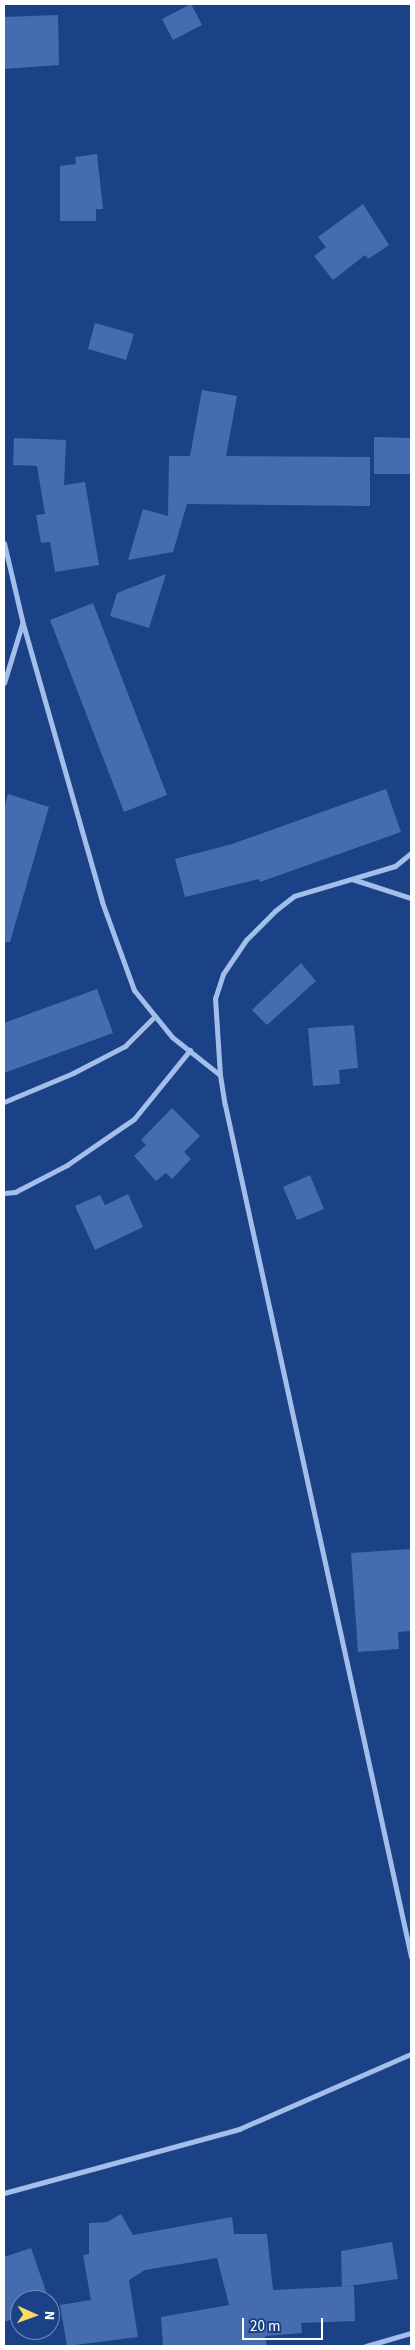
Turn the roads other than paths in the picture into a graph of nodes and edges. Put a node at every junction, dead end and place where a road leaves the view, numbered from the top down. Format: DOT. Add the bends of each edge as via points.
graph roads {
  1 [pos="4,543"];
  2 [pos="23,624"];
  3 [pos="4,684"];
  4 [pos="411,852"];
  5 [pos="351,879"];
  6 [pos="411,898"];
  7 [pos="154,1016"];
  8 [pos="190,1050"];
  9 [pos="220,1075"];
  10 [pos="4,1102"];
  11 [pos="4,1193"];
  12 [pos="411,1957"];
  13 [pos="411,2054"];
  14 [pos="4,2193"];
  15 [pos="411,2333"];
  16 [pos="366,2346"];
  1 -- 2 [label="street"];
  2 -- 3 [label="street"];
  2 -- 7 [label="street" via="102,902 134,990"];
  4 -- 5 [label="street" via="395,866"];
  5 -- 6 [label="street"];
  5 -- 9 [label="street" via="294,896 246,940 223,974 215,998"];
  7 -- 8 [label="street" via="172,1037"];
  7 -- 10 [label="street" via="125,1046 73,1073"];
  8 -- 9 [label="street"];
  8 -- 11 [label="street" via="134,1119 67,1165 15,1192"];
  9 -- 12 [label="street"];
  13 -- 14 [label="street" via="239,2128"];
  15 -- 16 [label="street"];
}
